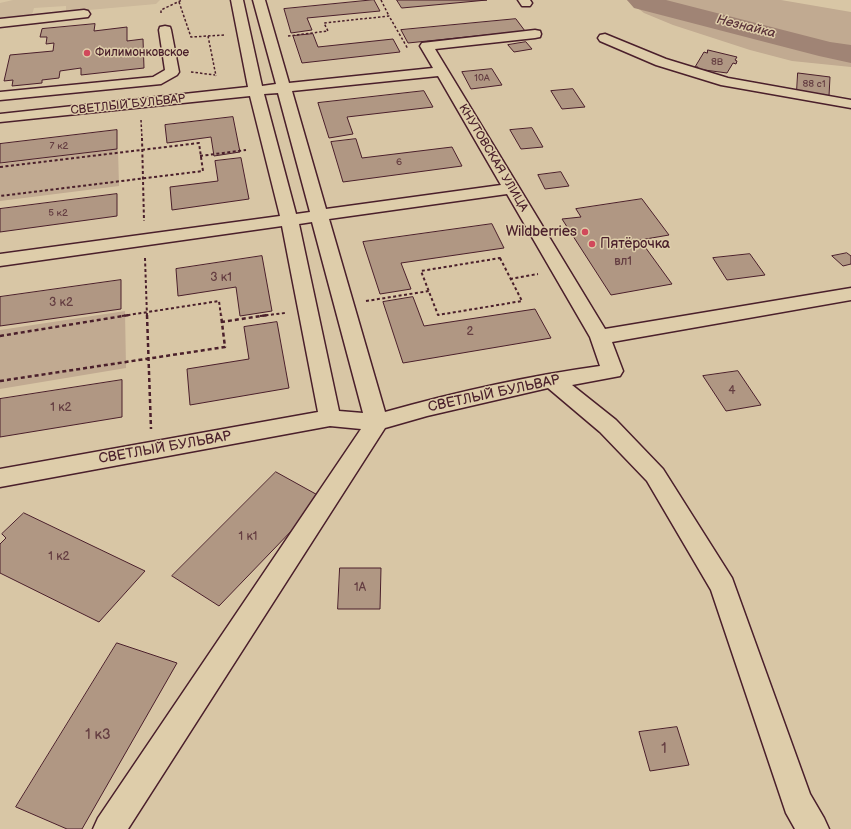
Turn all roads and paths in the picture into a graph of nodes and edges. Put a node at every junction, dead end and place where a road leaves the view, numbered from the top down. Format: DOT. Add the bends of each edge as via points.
graph roads {
  1 [pos="182,0"];
  2 [pos="237,0"];
  3 [pos="259,0"];
  4 [pos="382,0"];
  5 [pos="161,10"];
  6 [pos="84,14"];
  7 [pos="389,16"];
  8 [pos="0,23"];
  9 [pos="165,30"];
  10 [pos="227,34"];
  11 [pos="534,34"];
  12 [pos="208,36"];
  13 [pos="270,38"];
  14 [pos="605,38"];
  15 [pos="409,50"];
  16 [pos="441,71"];
  17 [pos="284,88"];
  18 [pos="75,89"];
  19 [pos="256,91"];
  20 [pos="0,96"];
  21 [pos="140,104"];
  22 [pos="851,104"];
  23 [pos="68,111"];
  24 [pos="0,118"];
  25 [pos="142,150"];
  26 [pos="246,150"];
  27 [pos="200,156"];
  28 [pos="0,167"];
  29 [pos="143,179"];
  30 [pos="510,189"];
  31 [pos="0,196"];
  32 [pos="318,215"];
  33 [pos="289,219"];
  34 [pos="145,240"];
  35 [pos="0,260"];
  36 [pos="537,275"];
  37 [pos="510,279"];
  38 [pos="429,291"];
  39 [pos="851,294"];
  40 [pos="367,301"];
  41 [pos="147,313"];
  42 [pos="286,313"];
  43 [pos="221,322"];
  44 [pos="0,336"];
  45 [pos="600,337"];
  46 [pos="149,358"];
  47 [pos="613,371"];
  48 [pos="552,380"];
  49 [pos="0,381"];
  50 [pos="330,418"];
  51 [pos="377,422"];
  52 [pos="152,450"];
  53 [pos="0,478"];
  54 [pos="109,829"];
  55 [pos="813,829"];
  1 -- 5 [label="path"];
  2 -- 19 [label="street"];
  3 -- 13 [label="street"];
  4 -- 7 [label="path"];
  6 -- 8 [label="street"];
  7 -- 13 [label="path" via="324,23 328,31"];
  7 -- 15 [label="path"];
  9 -- 18 [label="street" via="172,72 156,81"];
  10 -- 12 [label="path"];
  11 -- 16 [label="street, КНУТОВСКАЯ УЛИЦА" via="427,46"];
  13 -- 17 [label="street"];
  14 -- 22 [label="street" via="661,62 726,82"];
  16 -- 17 [label="street, СВЕТЛЫЙ БУЛЬВАР"];
  16 -- 30 [label="street, КНУТОВСКАЯ УЛИЦА"];
  17 -- 19 [label="street, СВЕТЛЫЙ БУЛЬВАР"];
  17 -- 32 [label="street"];
  18 -- 20 [label="street"];
  18 -- 23 [label="street"];
  19 -- 21 [label="street, СВЕТЛЫЙ БУЛЬВАР"];
  19 -- 33 [label="street"];
  21 -- 23 [label="street, СВЕТЛЫЙ БУЛЬВАР"];
  21 -- 25 [label="path"];
  23 -- 24 [label="street, СВЕТЛЫЙ БУЛЬВАР"];
  25 -- 27 [label="path" via="199,143"];
  25 -- 28 [label="path"];
  25 -- 29 [label="path"];
  26 -- 27 [label="path"];
  27 -- 29 [label="path" via="203,171"];
  29 -- 31 [label="path"];
  29 -- 34 [label="path"];
  30 -- 32 [label="street"];
  30 -- 45 [label="street, КНУТОВСКАЯ УЛИЦА"];
  32 -- 33 [label="street"];
  32 -- 51 [label="street"];
  33 -- 34 [label="street"];
  33 -- 50 [label="street"];
  34 -- 35 [label="street"];
  34 -- 41 [label="path"];
  36 -- 37 [label="path"];
  37 -- 38 [label="path" via="500,258 421,271"];
  37 -- 38 [label="path" via="522,301 438,315"];
  38 -- 40 [label="path"];
  39 -- 45 [label="street"];
  41 -- 43 [label="path" via="219,301"];
  41 -- 44 [label="path"];
  41 -- 46 [label="path"];
  42 -- 43 [label="path"];
  43 -- 46 [label="path" via="225,347"];
  45 -- 47 [label="street, КНУТОВСКАЯ УЛИЦА"];
  46 -- 49 [label="path"];
  46 -- 52 [label="path"];
  47 -- 48 [label="street, СВЕТЛЫЙ БУЛЬВАР"];
  48 -- 51 [label="street, СВЕТЛЫЙ БУЛЬВАР"];
  48 -- 55 [label="street" via="608,426 654,475 723,586 797,802"];
  50 -- 51 [label="street, СВЕТЛЫЙ БУЛЬВАР"];
  50 -- 52 [label="street, СВЕТЛЫЙ БУЛЬВАР"];
  51 -- 54 [label="street"];
  52 -- 53 [label="street, СВЕТЛЫЙ БУЛЬВАР"];
}
